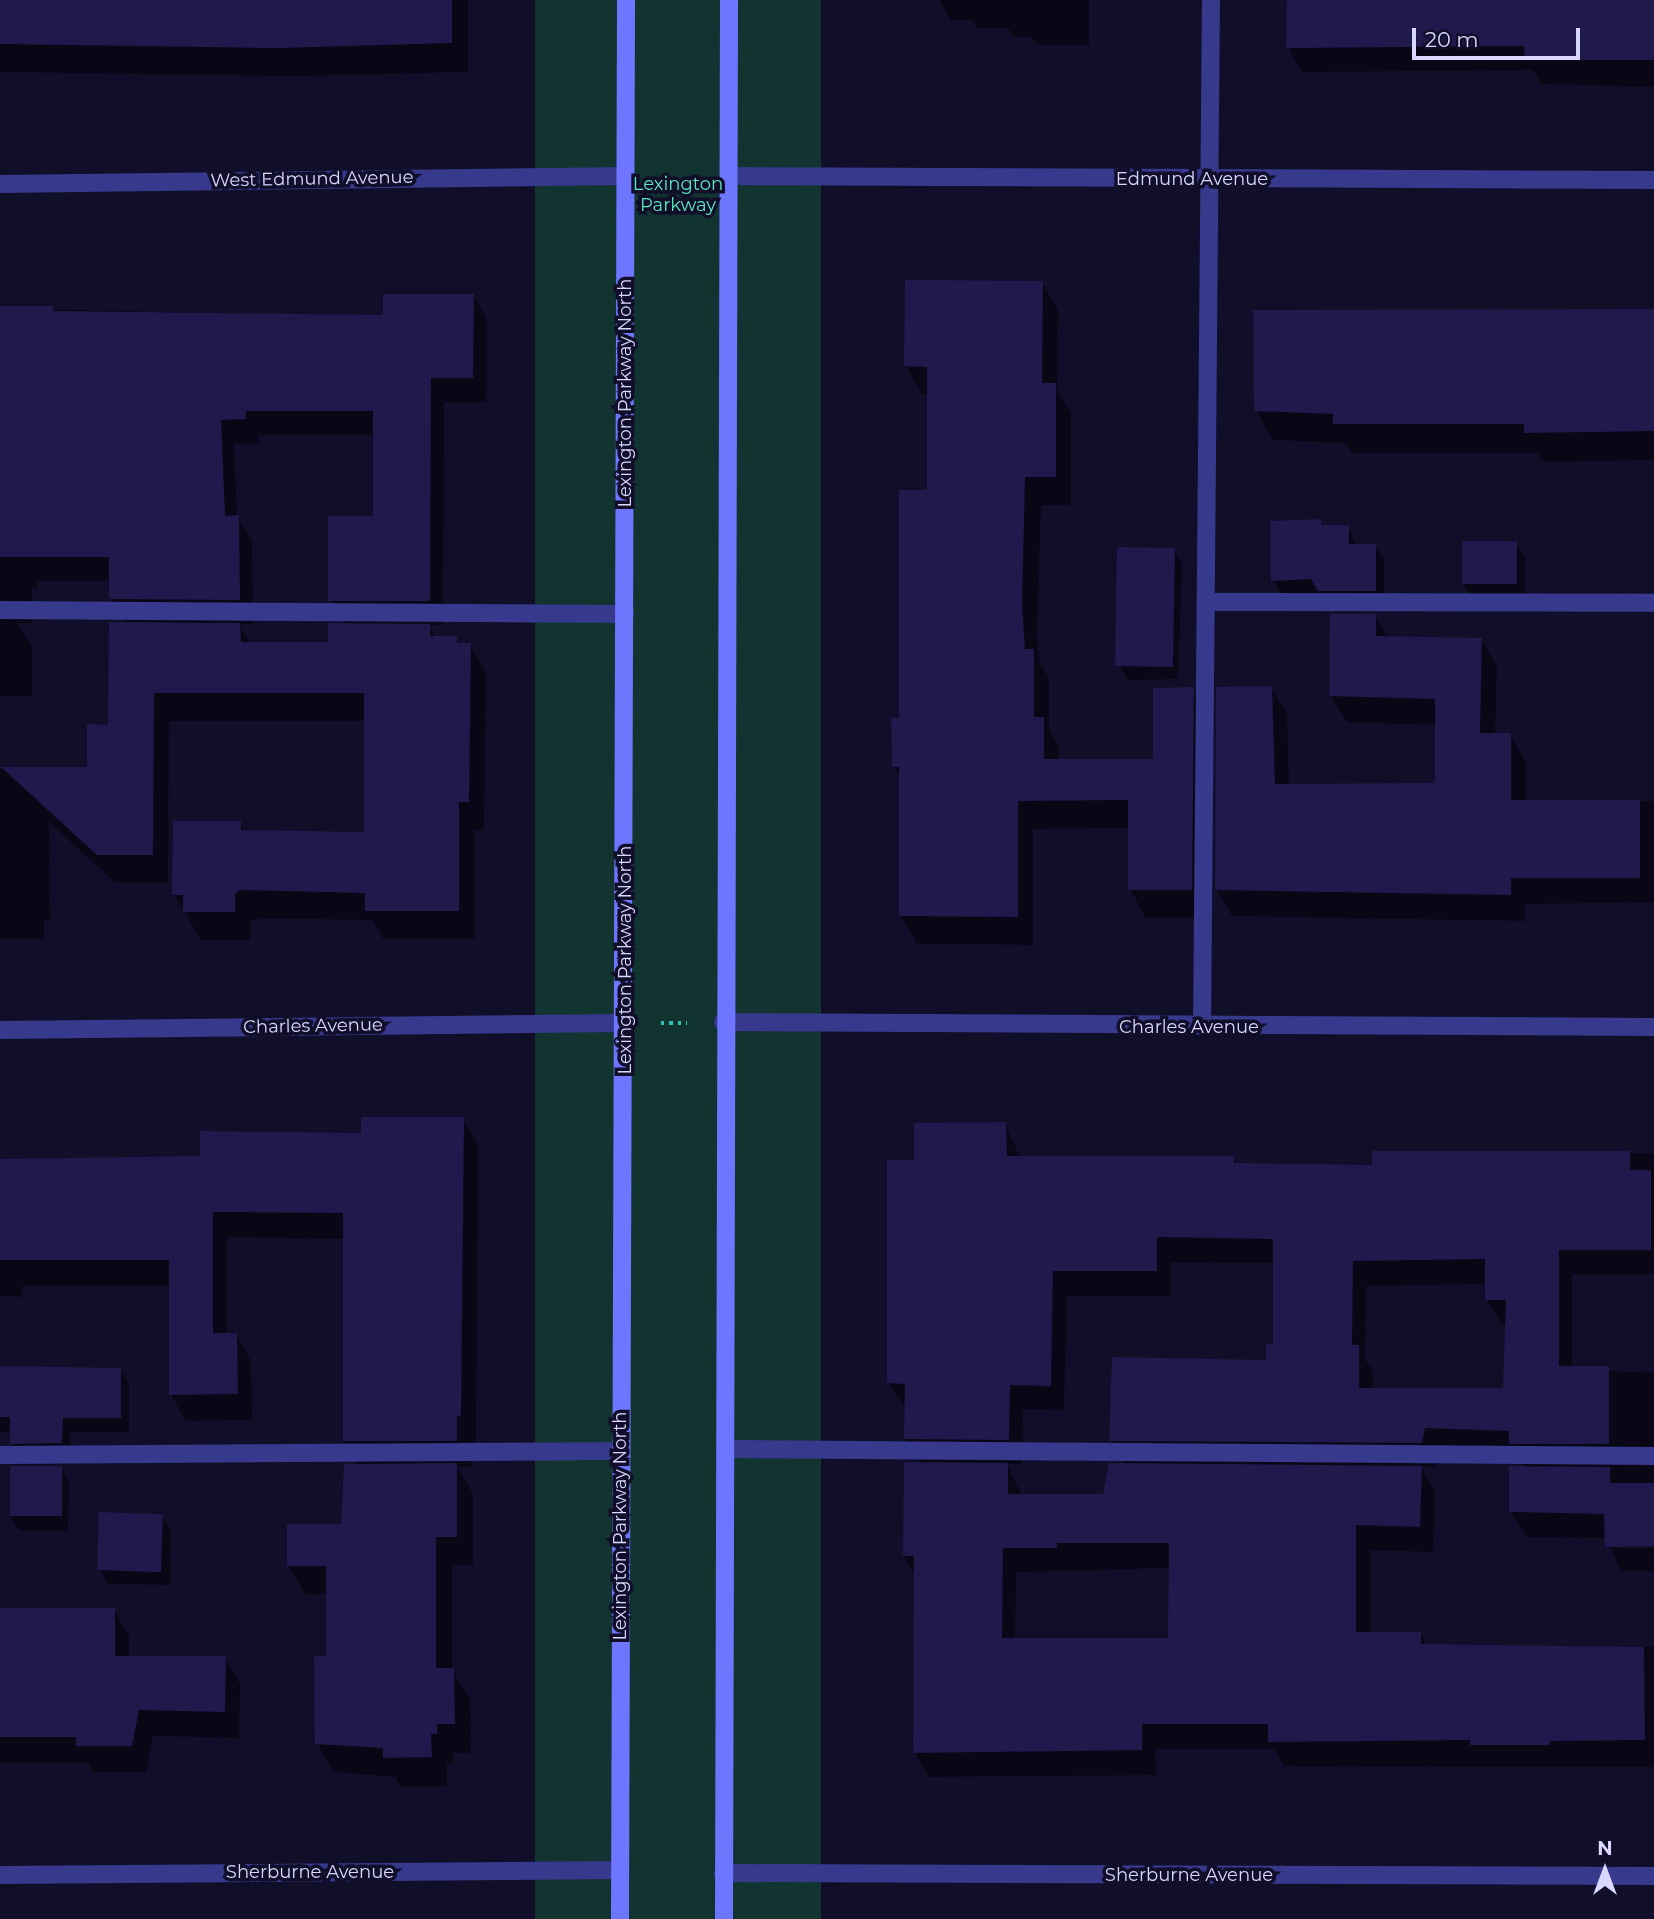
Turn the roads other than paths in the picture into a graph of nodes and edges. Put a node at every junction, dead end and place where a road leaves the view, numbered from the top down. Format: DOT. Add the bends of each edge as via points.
graph roads {
  1 [pos="626,0"];
  2 [pos="729,0"];
  3 [pos="1210,0"];
  4 [pos="625,176"];
  5 [pos="729,176"];
  6 [pos="1208,179"];
  7 [pos="1654,180"];
  8 [pos="0,184"];
  9 [pos="1206,602"];
  10 [pos="1654,603"];
  11 [pos="0,610"];
  12 [pos="625,614"];
  13 [pos="723,1022"];
  14 [pos="625,1023"];
  15 [pos="1202,1027"];
  16 [pos="1654,1027"];
  17 [pos="0,1030"];
  18 [pos="725,1449"];
  19 [pos="620,1451"];
  20 [pos="0,1455"];
  21 [pos="1654,1455"];
  22 [pos="620,1870"];
  23 [pos="723,1873"];
  24 [pos="0,1875"];
  25 [pos="1654,1876"];
  26 [pos="620,1919"];
  27 [pos="724,1919"];
  1 -- 4 [label="main road, Lexington Parkway North"];
  2 -- 5 [label="main road"];
  3 -- 6 [label="street"];
  4 -- 8 [label="street, West Edmund Avenue"];
  4 -- 12 [label="main road, Lexington Parkway North"];
  5 -- 6 [label="street, Edmund Avenue"];
  5 -- 13 [label="main road"];
  6 -- 7 [label="street, Edmund Avenue"];
  6 -- 9 [label="street"];
  9 -- 10 [label="street"];
  9 -- 15 [label="street"];
  11 -- 12 [label="street"];
  12 -- 14 [label="main road, Lexington Parkway North"];
  13 -- 15 [label="street, Charles Avenue"];
  13 -- 18 [label="main road"];
  14 -- 17 [label="street, Charles Avenue"];
  14 -- 19 [label="main road, Lexington Parkway North"];
  15 -- 16 [label="street, Charles Avenue"];
  18 -- 21 [label="street"];
  18 -- 23 [label="main road"];
  19 -- 20 [label="street"];
  19 -- 22 [label="main road, Lexington Parkway North"];
  22 -- 24 [label="street, Sherburne Avenue"];
  22 -- 26 [label="main road, Lexington Parkway North"];
  23 -- 25 [label="street, Sherburne Avenue"];
  23 -- 27 [label="main road"];
}
